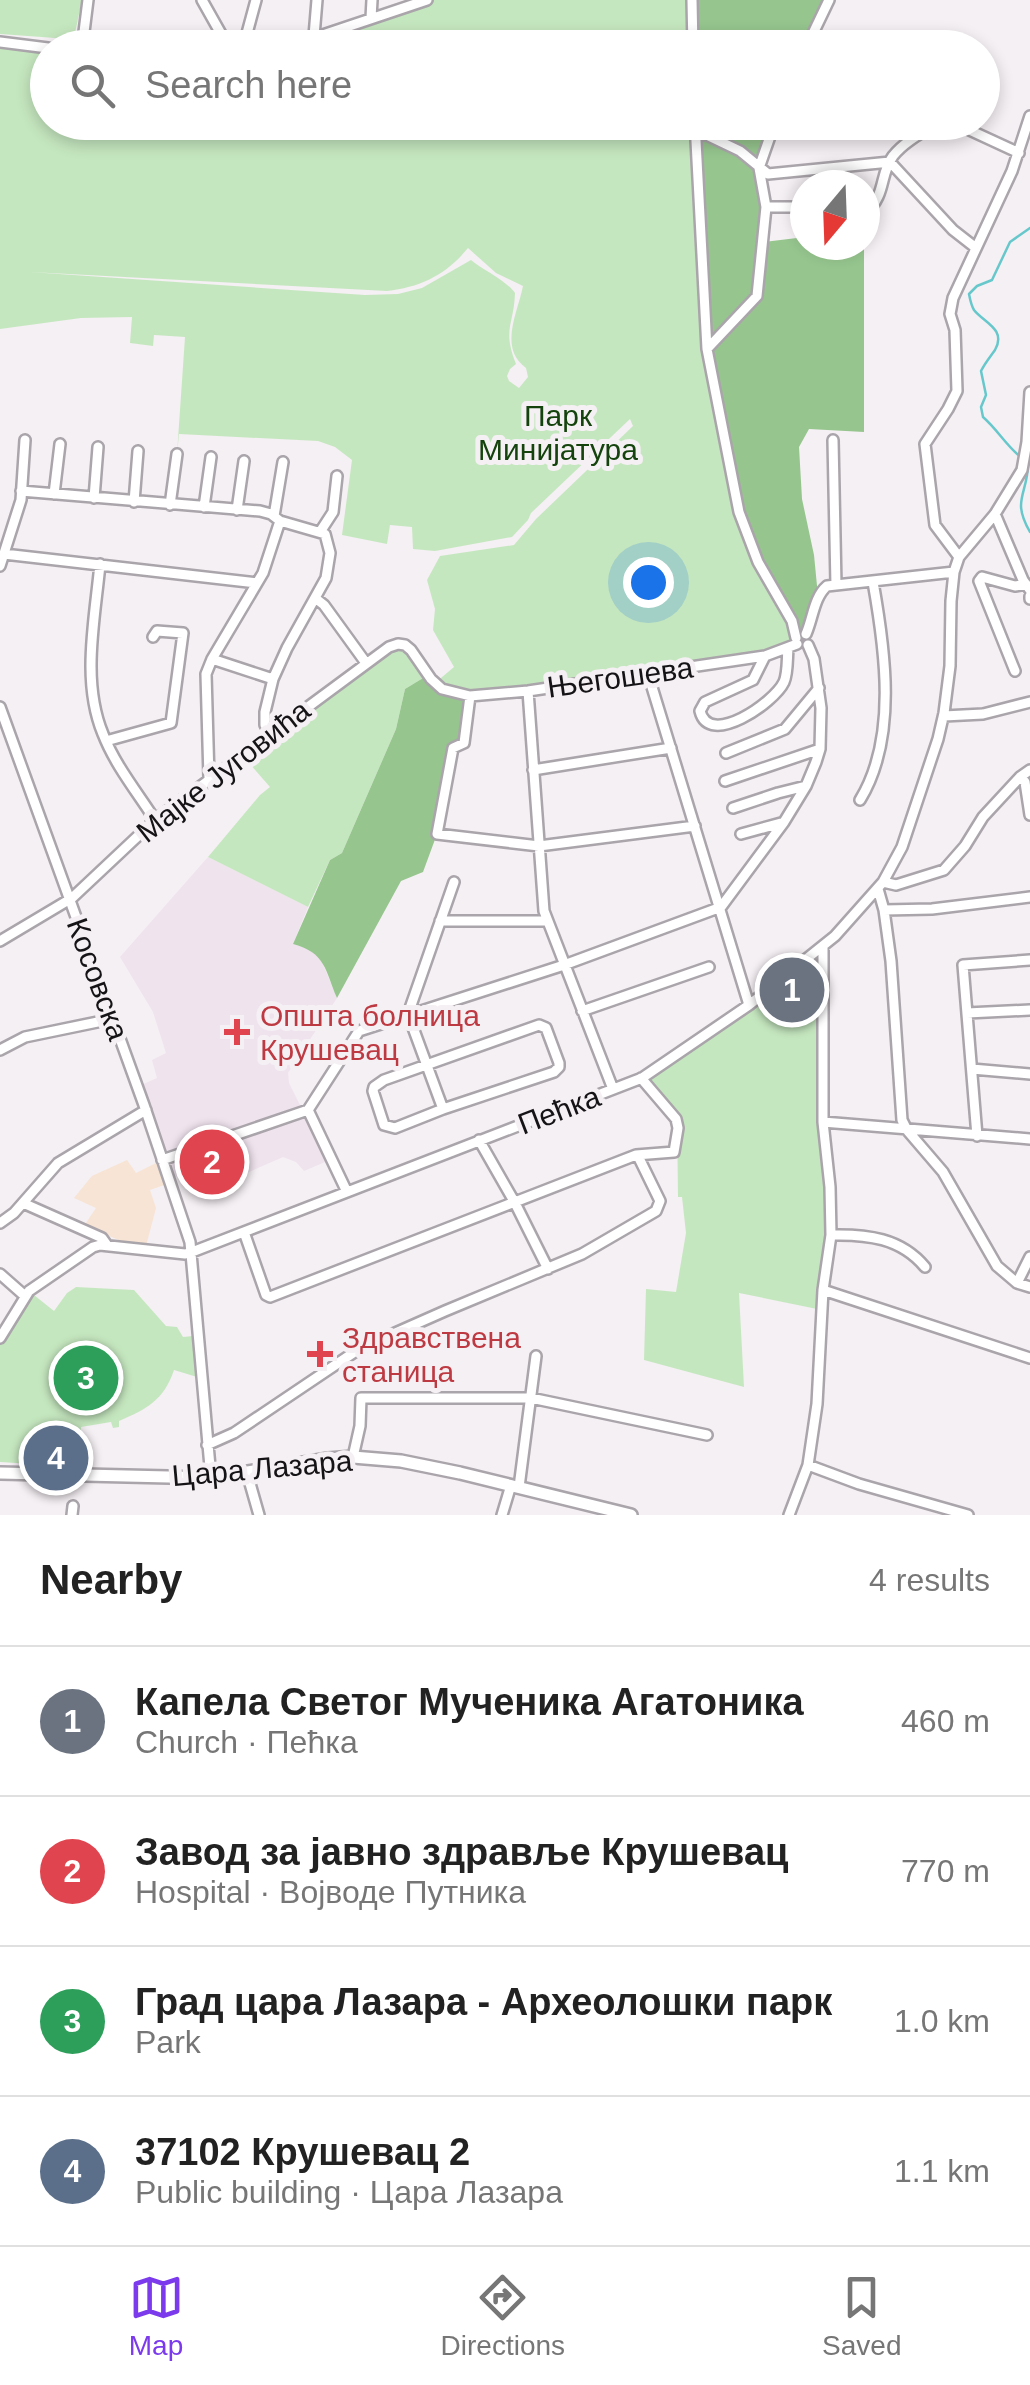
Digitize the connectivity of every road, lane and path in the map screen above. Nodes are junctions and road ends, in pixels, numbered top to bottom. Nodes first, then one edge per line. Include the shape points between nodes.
1 (88, 0) edge
2 (202, 0) edge
3 (256, 0) edge
4 (317, 0) edge
5 (372, 0) edge
6 (427, 0) edge
7 (692, 0) edge
8 (829, 0) edge
9 (372, 18) junction
10 (84, 30) edge
11 (219, 30) edge
12 (248, 30) edge
13 (314, 30) edge
14 (333, 30) edge
15 (693, 30) edge
16 (815, 30) edge
17 (0, 42) edge
18 (30, 46) edge
19 (1030, 116) edge
20 (697, 140) edge
21 (720, 140) edge
22 (769, 140) edge
23 (911, 140) edge
24 (992, 140) edge
25 (1019, 152) junction
26 (890, 162) junction
27 (759, 168) junction
28 (880, 196) edge
29 (766, 207) junction
30 (790, 207) edge
31 (976, 248) junction
32 (707, 350) junction
33 (1030, 392) edge
34 (24, 440) dead end
35 (833, 440) dead end
36 (60, 444) dead end
37 (98, 447) dead end
38 (138, 451) dead end
39 (176, 454) dead end
40 (1027, 454) edge
41 (212, 457) dead end
42 (244, 462) dead end
43 (283, 462) dead end
44 (337, 476) dead end
45 (21, 491) junction
46 (54, 494) junction
47 (94, 498) junction
48 (134, 502) junction
49 (170, 505) junction
50 (204, 507) junction
51 (237, 510) junction
52 (995, 514) junction
53 (277, 518) junction
54 (323, 533) junction
55 (4, 554) junction
56 (959, 556) junction
57 (100, 564) junction
58 (0, 566) edge
59 (954, 572) junction
60 (873, 582) junction
61 (257, 583) junction
62 (836, 585) junction
63 (1029, 592) edge
64 (315, 598) junction
65 (153, 636) dead end
66 (799, 642) junction
67 (765, 656) junction
68 (212, 659) junction
69 (366, 663) junction
70 (1016, 671) dead end
71 (648, 674) junction
72 (273, 679) junction
73 (819, 688) junction
74 (442, 689) joint
75 (528, 691) junction
76 (470, 696) junction
77 (1030, 702) edge
78 (1, 712) edge
79 (944, 716) junction
80 (271, 733) junction
81 (106, 740) junction
82 (671, 748) junction
83 (820, 748) junction
84 (726, 754) dead end
85 (533, 770) junction
86 (1030, 770) edge
87 (1020, 777) junction
88 (208, 778) junction
89 (726, 781) dead end
90 (806, 786) junction
91 (860, 800) dead end
92 (733, 808) dead end
93 (1030, 814) edge
94 (155, 820) junction
95 (784, 822) junction
96 (695, 826) junction
97 (740, 834) dead end
98 (539, 846) junction
99 (454, 882) dead end
100 (880, 886) junction
101 (1030, 897) edge
102 (69, 900) junction
103 (720, 906) junction
104 (884, 910) junction
105 (440, 921) junction
106 (547, 921) junction
107 (0, 941) edge
108 (823, 948) junction
109 (1030, 960) edge
110 (564, 965) junction
111 (708, 967) dead end
112 (749, 1006) junction
113 (1030, 1010) edge
114 (582, 1011) junction
115 (967, 1013) junction
116 (408, 1014) junction
117 (112, 1018) junction
118 (0, 1050) edge
119 (428, 1065) junction
120 (972, 1069) junction
121 (1030, 1074) edge
122 (641, 1078) junction
123 (613, 1089) junction
124 (443, 1109) junction
125 (146, 1110) junction
126 (308, 1110) junction
127 (823, 1122) junction
128 (907, 1130) junction
129 (977, 1136) junction
130 (1030, 1139) edge
131 (480, 1140) junction
132 (638, 1156) junction
133 (162, 1160) junction
134 (347, 1192) junction
135 (23, 1203) junction
136 (515, 1203) junction
137 (0, 1223) edge
138 (244, 1232) junction
139 (831, 1235) junction
140 (107, 1245) junction
141 (192, 1252) junction
142 (1030, 1256) edge
143 (926, 1267) dead end
144 (548, 1270) junction
145 (0, 1273) edge
146 (1017, 1283) junction
147 (1030, 1287) edge
148 (823, 1290) junction
149 (24, 1299) junction
150 (0, 1338) edge
151 (536, 1356) dead end
152 (1030, 1358) edge
153 (531, 1398) junction
154 (706, 1436) dead end
155 (207, 1445) junction
156 (353, 1457) junction
157 (808, 1465) junction
158 (2, 1472) edge
159 (247, 1473) junction
160 (211, 1478) junction
161 (515, 1486) junction
162 (259, 1515) edge
163 (502, 1515) edge
164 (631, 1515) edge
165 (789, 1515) edge
166 (968, 1515) edge

1 - 10 street
2 - 11 street
3 - 12 street
4 - 13 street
5 - 9 street
6 - 9 street
7 - 15 street
8 - 16 street
9 - 14 street
17 - 18 street
19 - 25 street
20 - 32 street
21 - 27 street
22 - 27 street
23 - 26 street
24 - 25 street
25 - 31 street
26 - 27 street via 768,174
26 - 28 street
26 - 31 street
27 - 29 street
29 - 30 street
29 - 32 street via 758,296
31 - 56 street via 950,314 957,391 924,448 935,526
32 - 66 street via 739,512
33 - 40 street
34 - 45 street
35 - 62 street
36 - 46 street
37 - 47 street
38 - 48 street
39 - 49 street
40 - 52 street
41 - 50 street
42 - 51 street
43 - 53 street
44 - 54 street via 334,512
45 - 46 street
45 - 55 street
46 - 47 street
47 - 48 street
48 - 49 street
49 - 50 street
50 - 51 street
51 - 53 street
52 - 56 street
52 - 63 street
53 - 54 street
53 - 61 street
54 - 64 street via 329,564
55 - 57 street
55 - 58 street
56 - 59 street, Пећка
57 - 61 street
57 - 81 street via 91,681
59 - 60 street
59 - 79 street, Пећка
60 - 62 street
60 - 91 street via 886,680 878,756
61 - 68 street
62 - 66 street via 822,590
63 - 70 street via 982,576 979,581
64 - 69 street
64 - 72 street
65 - 81 street via 184,633 171,724
66 - 67 street, Његошева
66 - 67 street via 772,699 744,718 709,724 700,715 705,702 753,680
66 - 73 street via 814,659
67 - 71 street, Његошева
68 - 72 street
68 - 88 street via 206,678
69 - 74 street, Мајке Југовића via 389,647 405,646
69 - 80 street, Мајке Југовића
71 - 75 street, Његошева
71 - 82 street
72 - 80 street via 265,725
73 - 83 street
73 - 84 street via 784,729
74 - 76 street, Његошева
75 - 76 street, Његошева
75 - 85 street
76 - 98 street via 464,743 453,748 437,834
77 - 79 street
78 - 102 street, Косовска
79 - 100 street, Пећка via 902,847
80 - 88 street, Мајке Југовића
81 - 94 street
82 - 85 street
82 - 96 street
83 - 89 street
83 - 90 street
85 - 98 street
86 - 87 street
87 - 93 street
87 - 100 street via 944,870
88 - 94 street, Мајке Југовића
90 - 92 street
90 - 95 street
94 - 102 street, Мајке Југовића
95 - 97 street
95 - 103 street
96 - 98 street
96 - 103 street
98 - 106 street
99 - 105 street
100 - 104 street
100 - 108 street, Пећка
101 - 104 street
102 - 107 street, Мајке Југовића
102 - 117 street, Косовска
103 - 110 street
103 - 112 street
104 - 128 street
105 - 106 street
105 - 116 street
106 - 110 street
108 - 112 street, Пећка
108 - 127 street
109 - 115 street via 963,965
110 - 114 street
110 - 116 street
111 - 114 street
112 - 122 street, Пећка
113 - 115 street
114 - 123 street
115 - 120 street
116 - 119 street
116 - 126 street via 359,1031
117 - 118 street via 26,1037
117 - 125 street, Косовска
119 - 124 street
119 - 124 street via 374,1087 378,1110 384,1125 395,1128
119 - 124 street via 539,1025 559,1063 554,1072
120 - 121 street
120 - 129 street
122 - 123 street, Пећка
122 - 132 street via 678,1128 674,1152
123 - 131 street, Пећка
125 - 133 street, Косовска
125 - 135 street via 58,1162
126 - 133 street
126 - 134 street
127 - 128 street
127 - 139 street
128 - 129 street
128 - 146 street via 943,1172 997,1266
129 - 130 street
131 - 134 street, Пећка
131 - 136 street
132 - 136 street
132 - 144 street via 659,1208
133 - 141 street, Косовска
134 - 138 street, Пећка
135 - 137 street
135 - 140 street
136 - 138 street via 270,1297
136 - 144 street
138 - 141 street, Пећка
139 - 143 street via 894,1243
139 - 148 street
140 - 141 street
140 - 149 street via 89,1249
141 - 155 street, Косовска
142 - 146 street
144 - 155 street via 359,1349
145 - 149 street
146 - 147 street
148 - 152 street
148 - 157 street
149 - 150 street
151 - 153 street
153 - 154 street
153 - 156 street via 361,1398
153 - 161 street
155 - 160 street, Косовска
156 - 159 main road, Цара Лазара
156 - 161 main road, Цара Лазара
157 - 165 street
157 - 166 street
158 - 160 main road, Цара Лазара
159 - 160 main road, Цара Лазара
159 - 162 street
161 - 163 street
161 - 164 main road, Цара Лазара

